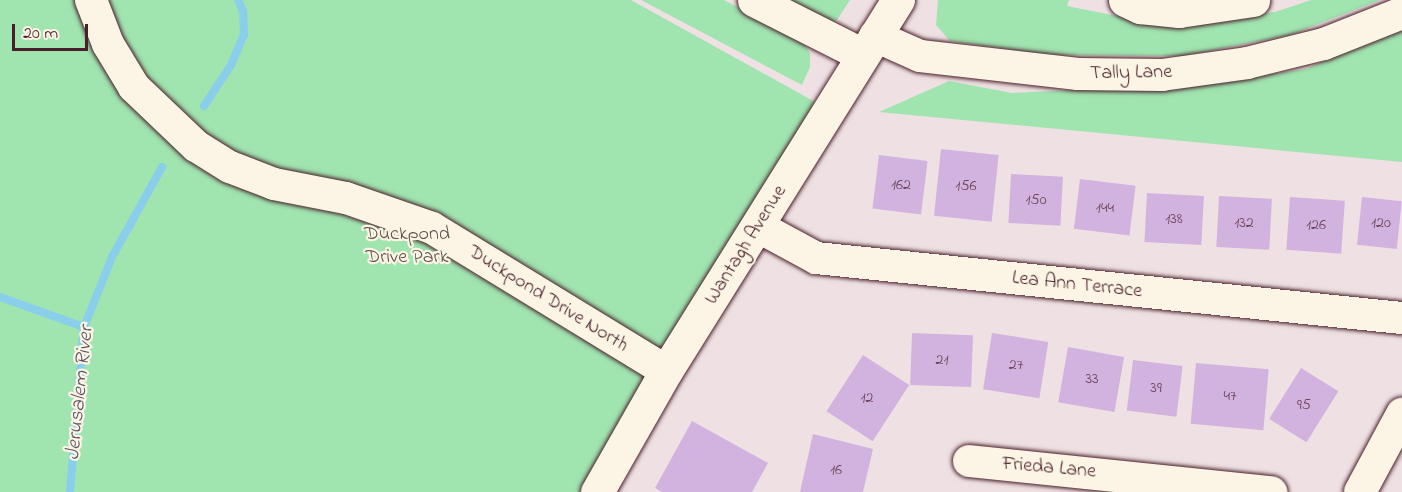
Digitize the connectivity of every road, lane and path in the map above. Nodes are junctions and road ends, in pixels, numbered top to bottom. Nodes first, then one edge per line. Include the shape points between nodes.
1 (91, 0) edge
2 (754, 0) edge
3 (898, 0) edge
4 (1125, 0) edge
5 (1254, 0) edge
6 (1396, 12) edge
7 (869, 46) junction
8 (759, 227) junction
9 (1402, 318) edge
10 (666, 371) junction
11 (1402, 414) edge
12 (969, 461) dead end
13 (597, 492) edge
14 (1271, 492) edge
15 (1360, 492) edge

1 - 10 street, Duckpond Drive North via 108,44 134,87 196,146 230,167 274,184 346,198 432,228
2 - 7 main road
3 - 7 main road, Wantagh Avenue
4 - 5 main road via 1140,7 1179,11
6 - 7 street, Tally Lane via 1324,44 1258,60 1162,75 1078,74 920,56
7 - 8 main road, Wantagh Avenue
8 - 9 street, Lea Ann Terrace via 816,258
8 - 10 main road, Wantagh Avenue
10 - 13 main road, Wantagh Avenue
11 - 15 street
12 - 14 street, Frieda Lane

